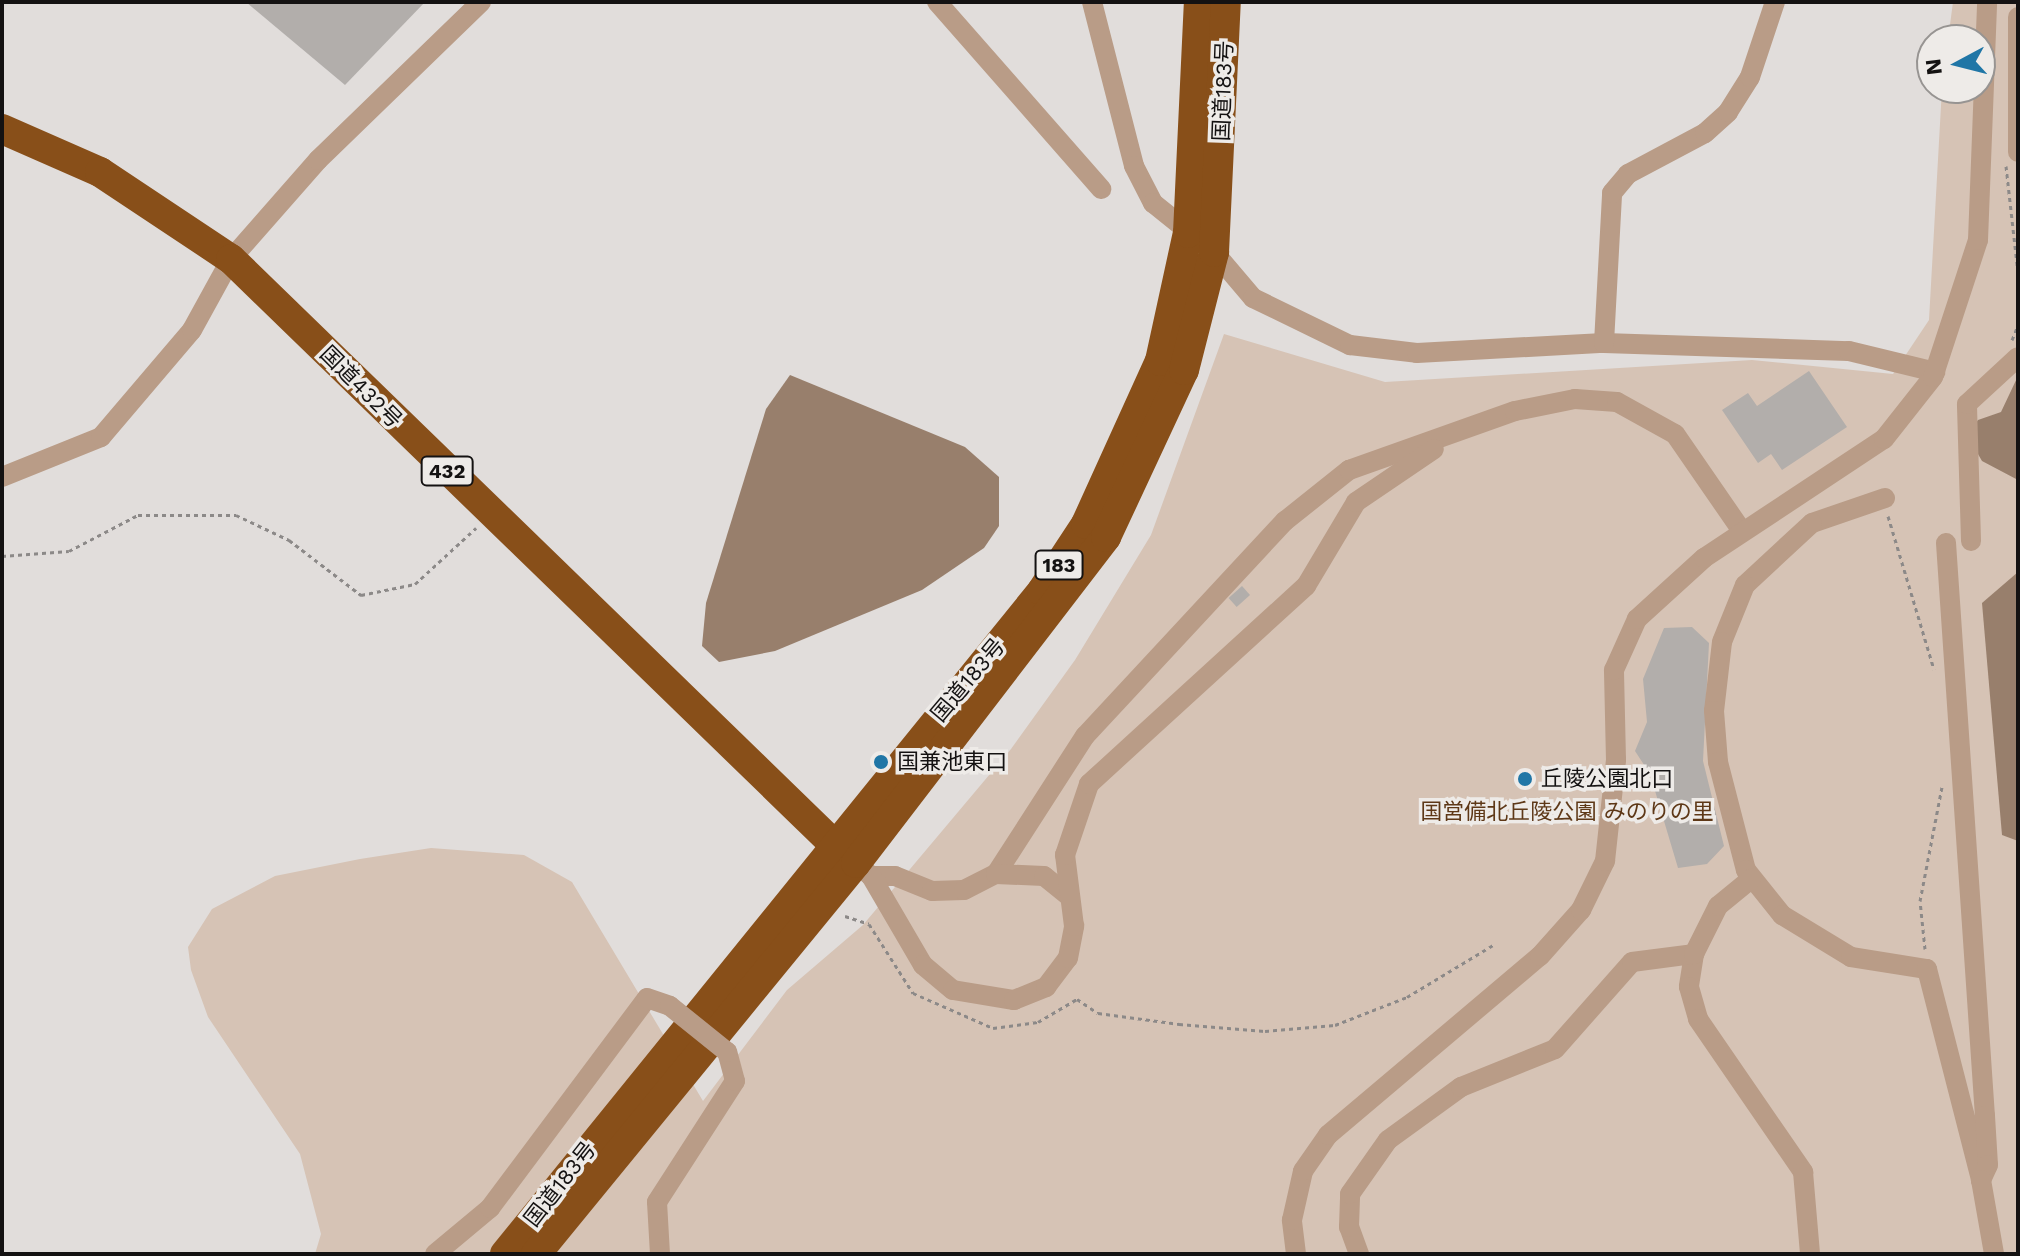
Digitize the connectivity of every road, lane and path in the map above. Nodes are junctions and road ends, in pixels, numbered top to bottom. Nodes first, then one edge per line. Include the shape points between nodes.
1 (481, 2) edge
2 (937, 2) edge
3 (1092, 2) edge
4 (1199, 2) edge
5 (1226, 2) edge
6 (1775, 2) edge
7 (1987, 2) edge
8 (2018, 17) edge
9 (2, 129) edge
10 (2018, 152) edge
11 (1101, 189) dead end
12 (1188, 233) junction
13 (1214, 252) junction
14 (231, 259) junction
15 (1604, 343) junction
16 (2018, 357) edge
17 (1936, 372) junction
18 (1458, 433) junction
19 (2, 477) edge
20 (1885, 498) joint
21 (491, 514) junction
22 (1742, 531) junction
23 (1971, 541) dead end
24 (1946, 543) dead end
25 (2, 556) edge
26 (1938, 682) dead end
27 (1943, 782) dead end
28 (831, 843) junction
29 (864, 870) junction
30 (996, 874) junction
31 (1751, 879) junction
32 (1070, 897) junction
33 (834, 919) dead end
34 (1495, 944) dead end
35 (1694, 954) junction
36 (1927, 969) junction
37 (1981, 1180) junction
38 (435, 1254) edge
39 (505, 1254) edge
40 (536, 1254) edge
41 (660, 1254) edge
42 (1296, 1254) edge
43 (1359, 1254) edge
44 (1810, 1254) edge
45 (1994, 1254) edge

1 - 14 street via 318,160
2 - 11 street
3 - 12 street via 1134,166 1153,203
4 - 12 highway, 国道183号 / 183
5 - 13 highway, 国道183号 / 183
6 - 15 street via 1750,77 1728,112 1705,133 1628,174 1612,193
7 - 17 street via 1978,240
8 - 10 street
9 - 14 highway, 国道432号 / 432 via 100,172
12 - 13 street
12 - 28 highway, 国道183号 / 183 via 1160,361 1086,524 1042,591
13 - 15 street via 1253,298 1350,345 1417,353
13 - 29 highway, 国道183号 / 183 via 1184,370 1106,537
14 - 19 street via 192,330 101,437
14 - 21 highway, 国道432号 / 432
15 - 17 street via 1849,351
16 - 23 street via 1967,404
17 - 22 street via 1884,439
18 - 22 street via 1545,405 1617,402 1675,434
18 - 30 street via 1349,470 1285,521 1085,736
18 - 32 street via 1356,502 1306,586 1089,784 1068,828
20 - 26 path via 1892,547
20 - 31 street via 1793,535 1745,585 1728,620 1714,711 1718,762 1735,842
21 - 25 path via 415,584 361,595 289,540 236,515 138,515 69,551
21 - 28 highway, 国道432号 / 432
22 - 42 street via 1658,594 1621,648 1612,694 1613,812 1605,861 1581,910 1540,956 1328,1135 1303,1171 1292,1220
24 - 37 street via 1986,1141
27 - 36 path via 1920,901
28 - 29 highway, 国道432号 / 432
28 - 39 highway, 国道183号 / 183
29 - 30 street via 964,890
29 - 32 street via 923,965 979,999 1014,1000 1046,987 1068,958
29 - 40 highway, 国道183号 / 183
30 - 32 street via 1044,876
31 - 35 street via 1718,906
31 - 36 street via 1782,915 1822,944 1872,963
33 - 34 path via 869,924 913,993 993,1028 1038,1022 1077,999 1098,1013 1179,1024 1265,1031 1335,1025 1396,1002
35 - 43 street via 1632,962 1555,1049 1461,1087 1388,1140 1350,1194 1349,1227
35 - 44 street via 1689,987 1698,1019 1803,1172
36 - 37 street
37 - 45 street
38 - 41 street, bridge via 490,1208 647,998 670,1006 727,1052 735,1081 657,1202

